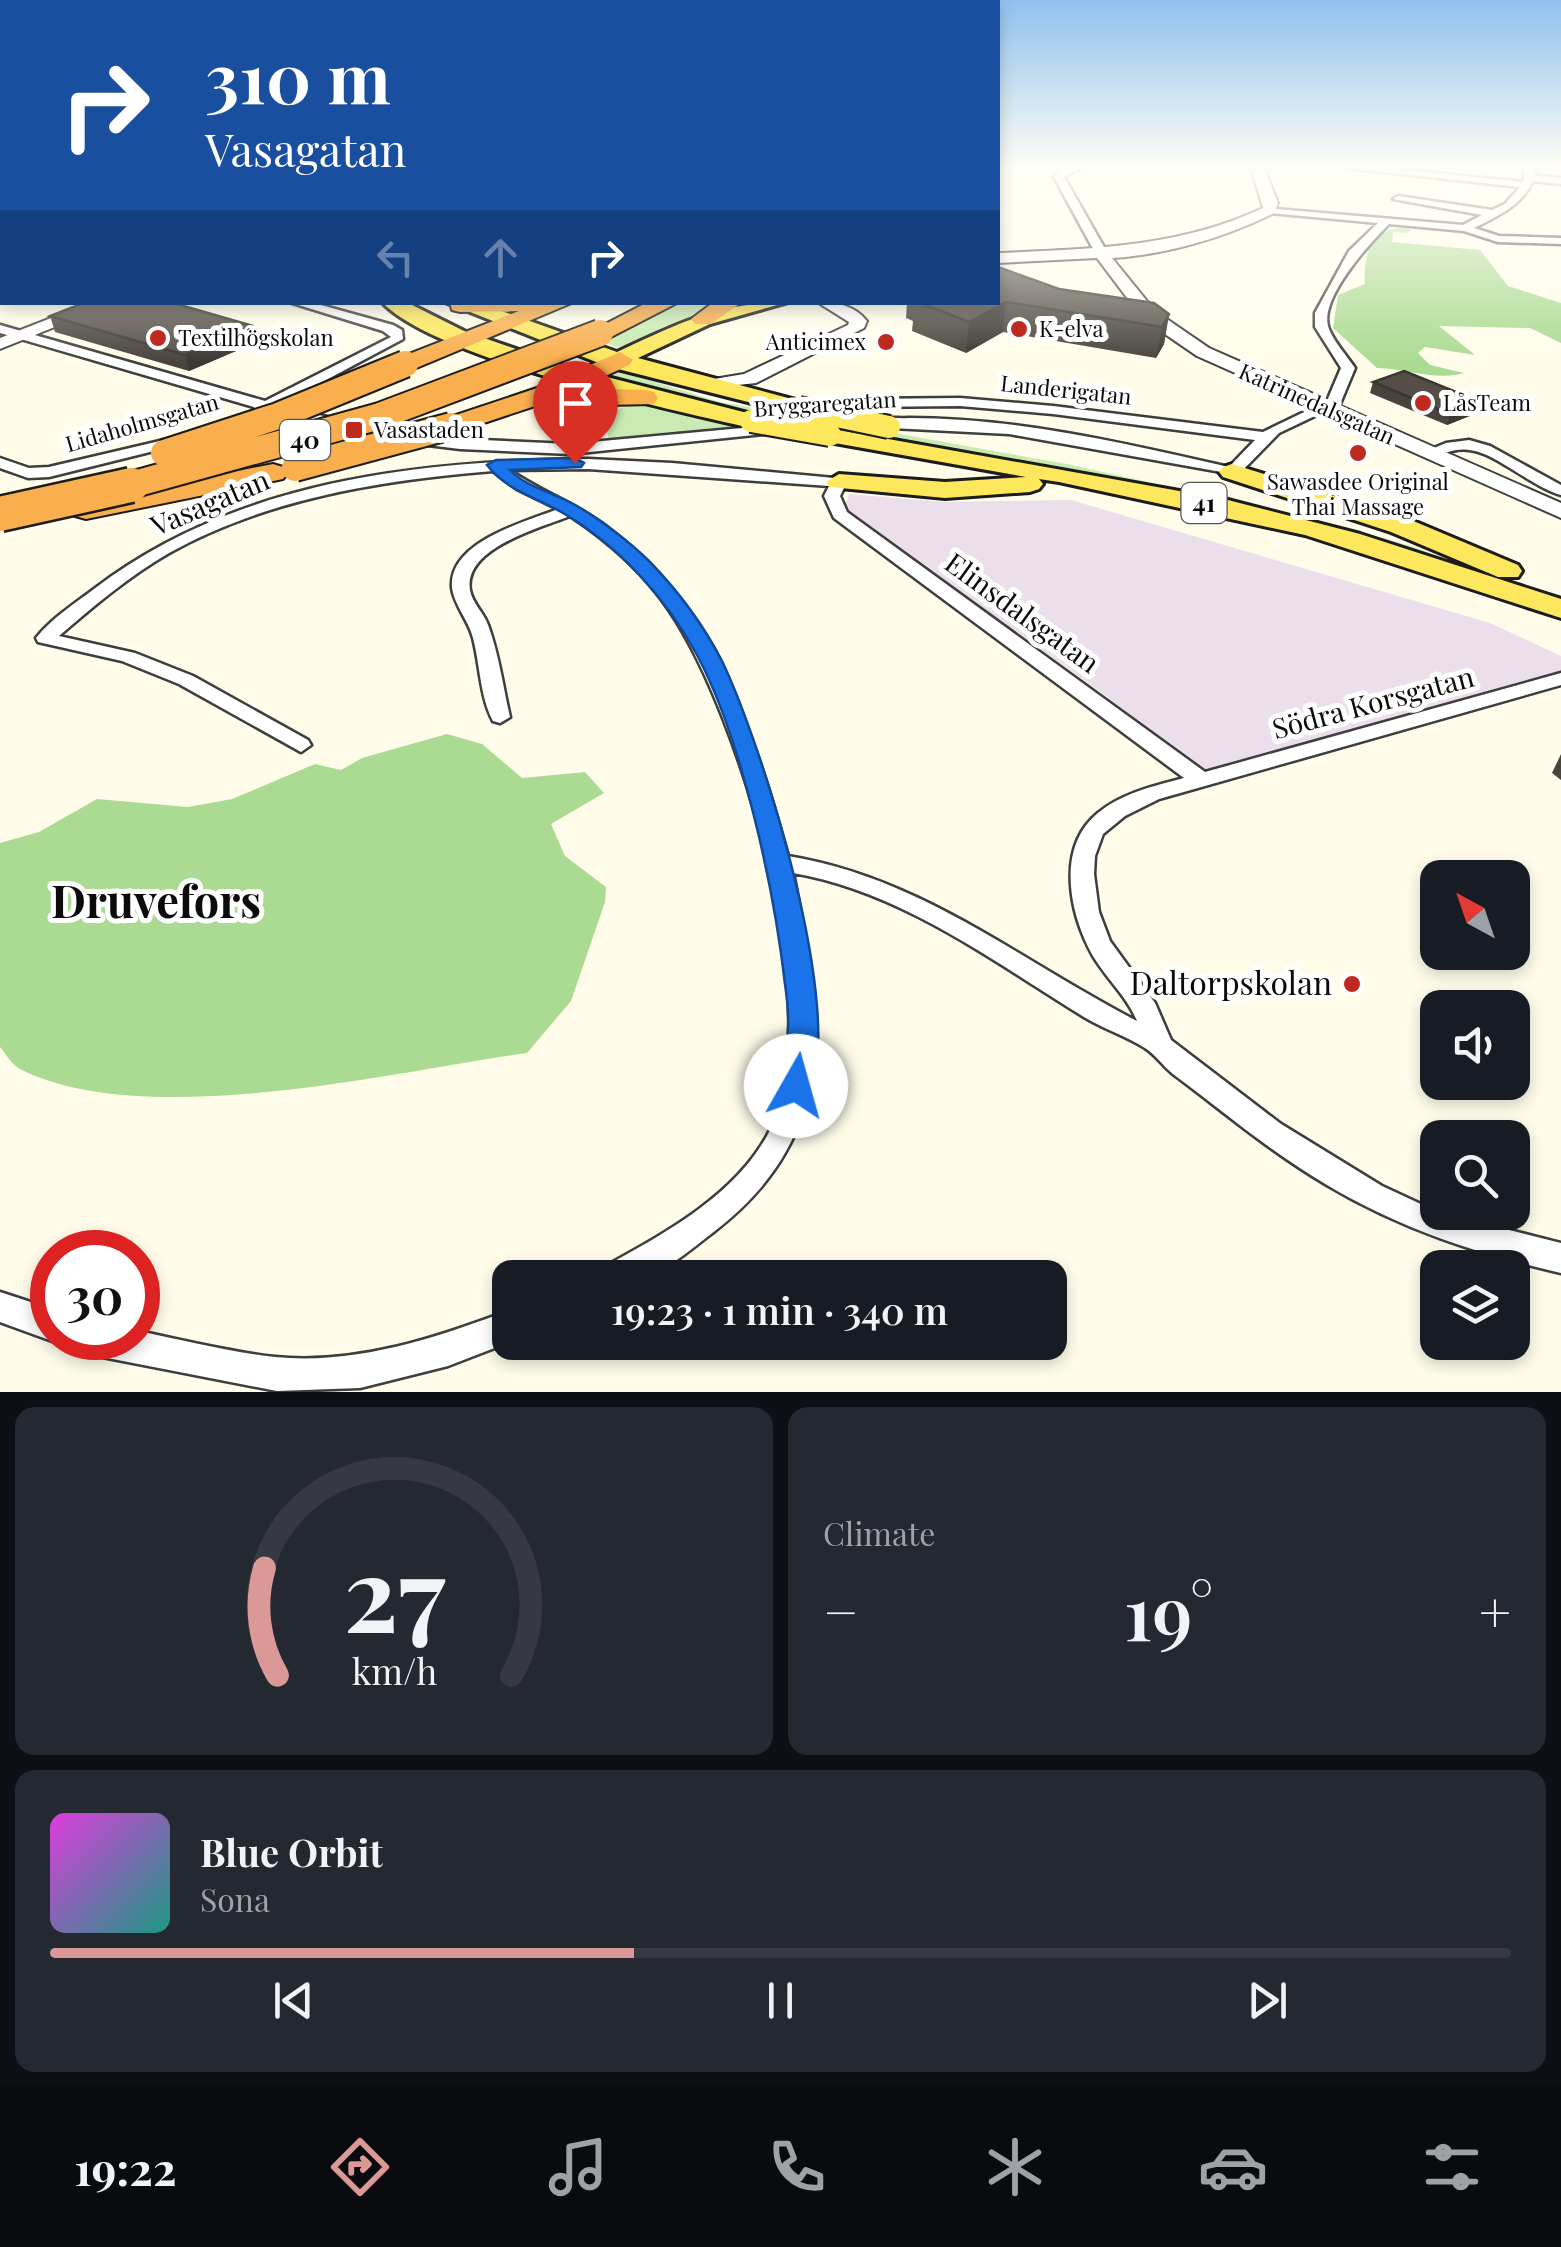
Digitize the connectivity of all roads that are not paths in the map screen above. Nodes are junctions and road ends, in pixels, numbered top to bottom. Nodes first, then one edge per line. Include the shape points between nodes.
1 (1091, 233) edge
2 (1211, 233) edge
3 (1373, 233) edge
4 (1479, 233) edge
5 (1561, 242) edge
6 (1104, 256) junction
7 (1000, 258) edge
8 (101, 305) edge
9 (305, 305) edge
10 (397, 305) edge
11 (460, 305) edge
12 (556, 305) edge
13 (636, 305) edge
14 (660, 305) edge
15 (726, 305) edge
16 (765, 305) edge
17 (831, 305) edge
18 (702, 319) junction
19 (420, 320) junction
20 (508, 323) junction
21 (0, 329) edge
22 (584, 334) junction
23 (22, 336) junction
24 (467, 340) junction
25 (662, 341) junction
26 (0, 344) edge
27 (519, 359) junction
28 (620, 360) junction
29 (406, 364) junction
30 (681, 378) junction
31 (579, 380) junction
32 (709, 385) junction
33 (645, 398) junction
34 (861, 403) dead end
35 (266, 406) junction
36 (1323, 408) junction
37 (501, 410) junction
38 (305, 418) junction
39 (221, 426) junction
40 (715, 435) junction
41 (1266, 436) junction
42 (868, 442) junction
43 (1430, 453) junction
44 (0, 463) edge
45 (496, 465) junction
46 (739, 472) junction
47 (1232, 472) junction
48 (1085, 480) junction
49 (838, 482) junction
50 (874, 484) junction
51 (1561, 490) edge
52 (0, 498) edge
53 (572, 510) junction
54 (1561, 511) edge
55 (0, 514) edge
56 (0, 524) edge
57 (1548, 589) edge
58 (1561, 610) edge
59 (1561, 679) edge
60 (500, 716) dead end
61 (302, 745) dead end
62 (1200, 779) junction
63 (777, 862) junction
64 (1158, 1042) junction
65 (1561, 1258) edge
66 (647, 1260) edge
67 (0, 1308) edge
68 (30, 1318) edge
69 (492, 1333) edge
70 (160, 1352) edge

1 - 6 street
2 - 6 street
3 - 36 street via 1354,253 1321,313 1321,327 1348,368 1333,404
4 - 5 street
6 - 7 street
6 - 36 street, Katrinedalsgatan via 1139,305 1173,334
8 - 23 street
9 - 35 street, Lidaholmsgatan via 388,328 397,339
10 - 19 main road
11 - 20 main road
12 - 20 highway
13 - 22 highway, 40
14 - 22 highway, 40
15 - 18 highway
16 - 18 main road
17 - 32 street via 855,318 856,328 766,372
18 - 25 main road
19 - 24 main road
19 - 29 highway via 422,344
20 - 22 main road, 41
20 - 24 highway
21 - 23 street, Bryggaregatan
22 - 24 highway
22 - 28 main road, 41
22 - 52 highway, 40 via 360,412 212,454
22 - 55 highway, 40, bridge via 448,394 303,441
23 - 26 street
23 - 35 street, Bryggaregatan
24 - 27 main road, 41
24 - 29 highway
25 - 28 main road
25 - 30 main road via 665,363
27 - 28 main road
27 - 31 main road, 41
28 - 30 main road, 41
28 - 31 highway
29 - 52 highway, bridge via 195,444
30 - 32 main road, 41
31 - 33 main road, 41
31 - 37 highway
32 - 57 main road, 41, bridge via 1281,508 1432,548
33 - 37 highway via 576,396
33 - 42 main road, 41, bridge
34 - 41 street, Landerigatan via 960,402
35 - 38 street, Bryggaregatan
35 - 39 street, Lidaholmsgatan
36 - 41 street
36 - 43 street, Katrinedalsgatan
37 - 56 highway, bridge via 273,473
38 - 39 street, Bryggaregatan
38 - 40 street, Bryggaregatan via 387,436 502,447 602,448
39 - 44 street, Lidaholmsgatan via 49,472
40 - 46 street
40 - 47 street, Bryggaregatan via 819,424 982,424
41 - 47 street
42 - 48 main road, 41
42 - 50 main road via 914,463 906,477
43 - 51 street via 1449,444 1480,446 1528,478
43 - 54 street, Katrinedalsgatan
45 - 46 street, Vasagatan
45 - 53 street via 510,480
45 - 61 street, Vasagatan via 379,476 236,518 135,567 45,638 128,657 186,680
46 - 49 street, Vasagatan
47 - 57 main road via 1401,526
48 - 50 main road via 945,490
48 - 58 main road, 41 via 1344,538
49 - 50 main road
49 - 62 street, Elinsdalsgatan via 832,496 840,514
53 - 60 street via 500,538 474,554 460,574
53 - 63 street via 642,565 708,656 739,725
59 - 62 street, Södra Korsgatan
62 - 64 street, Södra Korsgatan via 1118,807 1093,827 1082,856 1088,923 1106,960 1148,1012
63 - 64 street via 814,866 977,938 1118,1027
63 - 66 street via 804,1029 783,1134 749,1184
64 - 65 street via 1228,1100 1369,1192 1479,1239
67 - 68 street
69 - 70 street via 360,1371 277,1374

